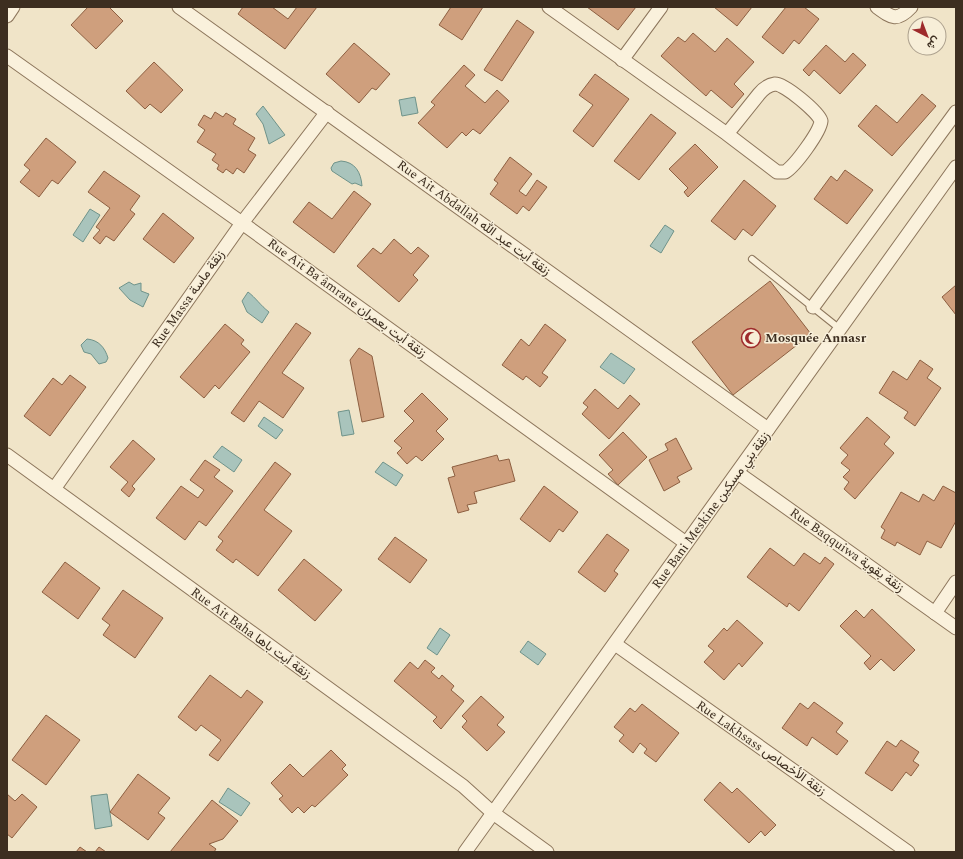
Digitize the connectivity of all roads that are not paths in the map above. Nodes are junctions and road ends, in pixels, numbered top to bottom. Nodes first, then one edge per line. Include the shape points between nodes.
1 (13, 7) edge
2 (179, 7) edge
3 (549, 7) edge
4 (661, 7) edge
5 (877, 7) edge
6 (911, 7) edge
7 (7, 16) edge
8 (7, 56) edge
9 (622, 60) junction
10 (327, 112) junction
11 (956, 112) edge
12 (727, 134) junction
13 (956, 167) edge
14 (242, 223) junction
15 (752, 259) dead end
16 (813, 307) junction
17 (840, 329) junction
18 (768, 429) junction
19 (7, 455) edge
20 (738, 473) junction
21 (54, 489) junction
22 (686, 543) junction
23 (956, 582) edge
24 (935, 613) junction
25 (956, 628) edge
26 (615, 644) junction
27 (493, 813) junction
28 (466, 852) edge
29 (548, 852) edge
30 (908, 852) edge

1 - 7 street
2 - 10 street, Rue Ait Abdallah زنقة أيت عبد الله
3 - 9 street
4 - 9 street
5 - 6 street via 893,17 899,17
8 - 14 street, Rue Ait Ba´âmrane زنقة أيت بعمران
9 - 12 street
10 - 14 street, Rue Massa زنقة ماسة
10 - 18 street, Rue Ait Abdallah زنقة أيت عبد الله
11 - 16 street
12 - 12 street via 781,173 789,170 819,130 822,121 784,87 774,84 764,88
13 - 17 street, Rue Bani Meskine زنقة بني مسكين
14 - 21 street, Rue Massa زنقة ماسة
14 - 22 street, Rue Ait Ba´âmrane زنقة أيت بعمران
15 - 16 lane
16 - 17 lane
17 - 18 street, Rue Bani Meskine زنقة بني مسكين
18 - 20 street, Rue Bani Meskine زنقة بني مسكين
19 - 21 street, Rue Ait Baha زنقة أيت باها
20 - 22 street, Rue Bani Meskine زنقة بني مسكين
20 - 24 street, Rue Baqquiwa زنقة بقوية
21 - 27 street, Rue Ait Baha زنقة أيت باها via 463,786
22 - 26 street, Rue Bani Meskine زنقة بني مسكين
23 - 24 street
24 - 25 street, Rue Baqquiwa زنقة بقوية
26 - 27 street, Rue Bani Meskine زنقة بني مسكين
26 - 30 street, Rue Lakhsass زنقة الأخصاص
27 - 28 street, Rue Bani Meskine زنقة بني مسكين
27 - 29 street, Rue Ait Baha زنقة أيت باها

